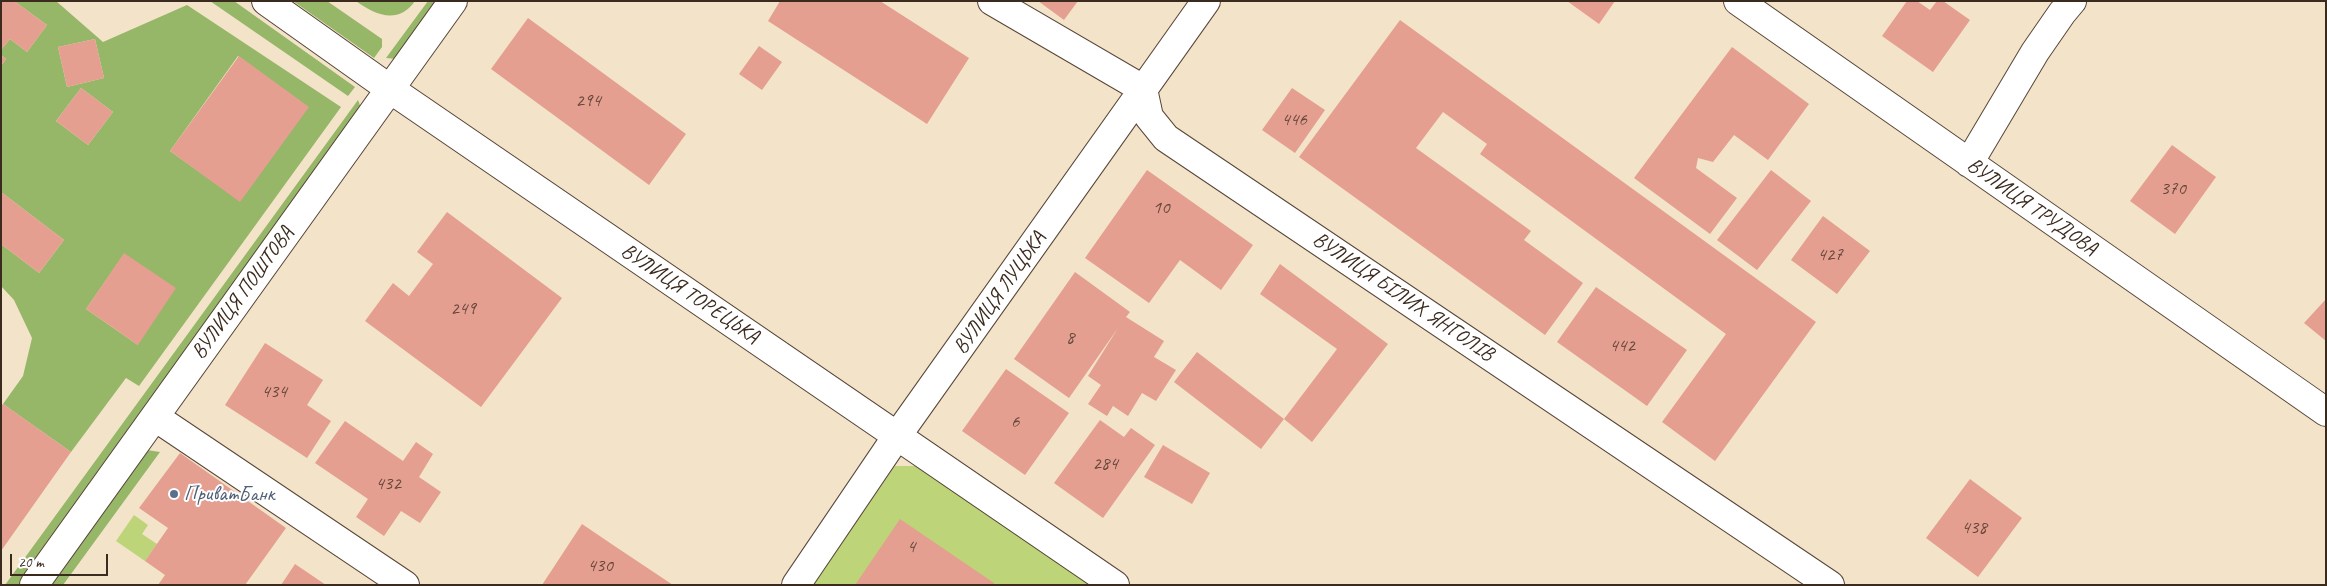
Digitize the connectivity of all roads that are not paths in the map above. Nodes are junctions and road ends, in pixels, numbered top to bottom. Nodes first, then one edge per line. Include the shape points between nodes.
1 (266, 1) edge
2 (453, 1) edge
3 (992, 1) edge
4 (1206, 1) edge
5 (1738, 1) edge
6 (2072, 1) edge
7 (390, 89) junction
8 (1143, 89) junction
9 (1969, 163) junction
10 (2326, 412) edge
11 (155, 417) junction
12 (898, 436) junction
13 (34, 585) edge
14 (405, 585) edge
15 (796, 585) edge
16 (1115, 585) edge
17 (1830, 585) edge

1 - 7 street, ВУЛИЦЯ ТОРЕЦЬКА
2 - 7 street, ВУЛИЦЯ ПОШТОВА
3 - 8 street
4 - 8 street, ВУЛИЦЯ ЛУЦЬКА
5 - 9 street, ВУЛИЦЯ ТРУДОВА
6 - 9 street via 2035,52
7 - 11 street, ВУЛИЦЯ ПОШТОВА
7 - 12 street, ВУЛИЦЯ ТОРЕЦЬКА
8 - 12 street, ВУЛИЦЯ ЛУЦЬКА
8 - 17 street, ВУЛИЦЯ БІЛИХ ЯНГОЛІВ via 1149,116 1166,138
9 - 10 street, ВУЛИЦЯ ТРУДОВА
11 - 13 street, ВУЛИЦЯ ПОШТОВА
11 - 14 street
12 - 15 street, ВУЛИЦЯ ЛУЦЬКА
12 - 16 street, ВУЛИЦЯ ТОРЕЦЬКА

